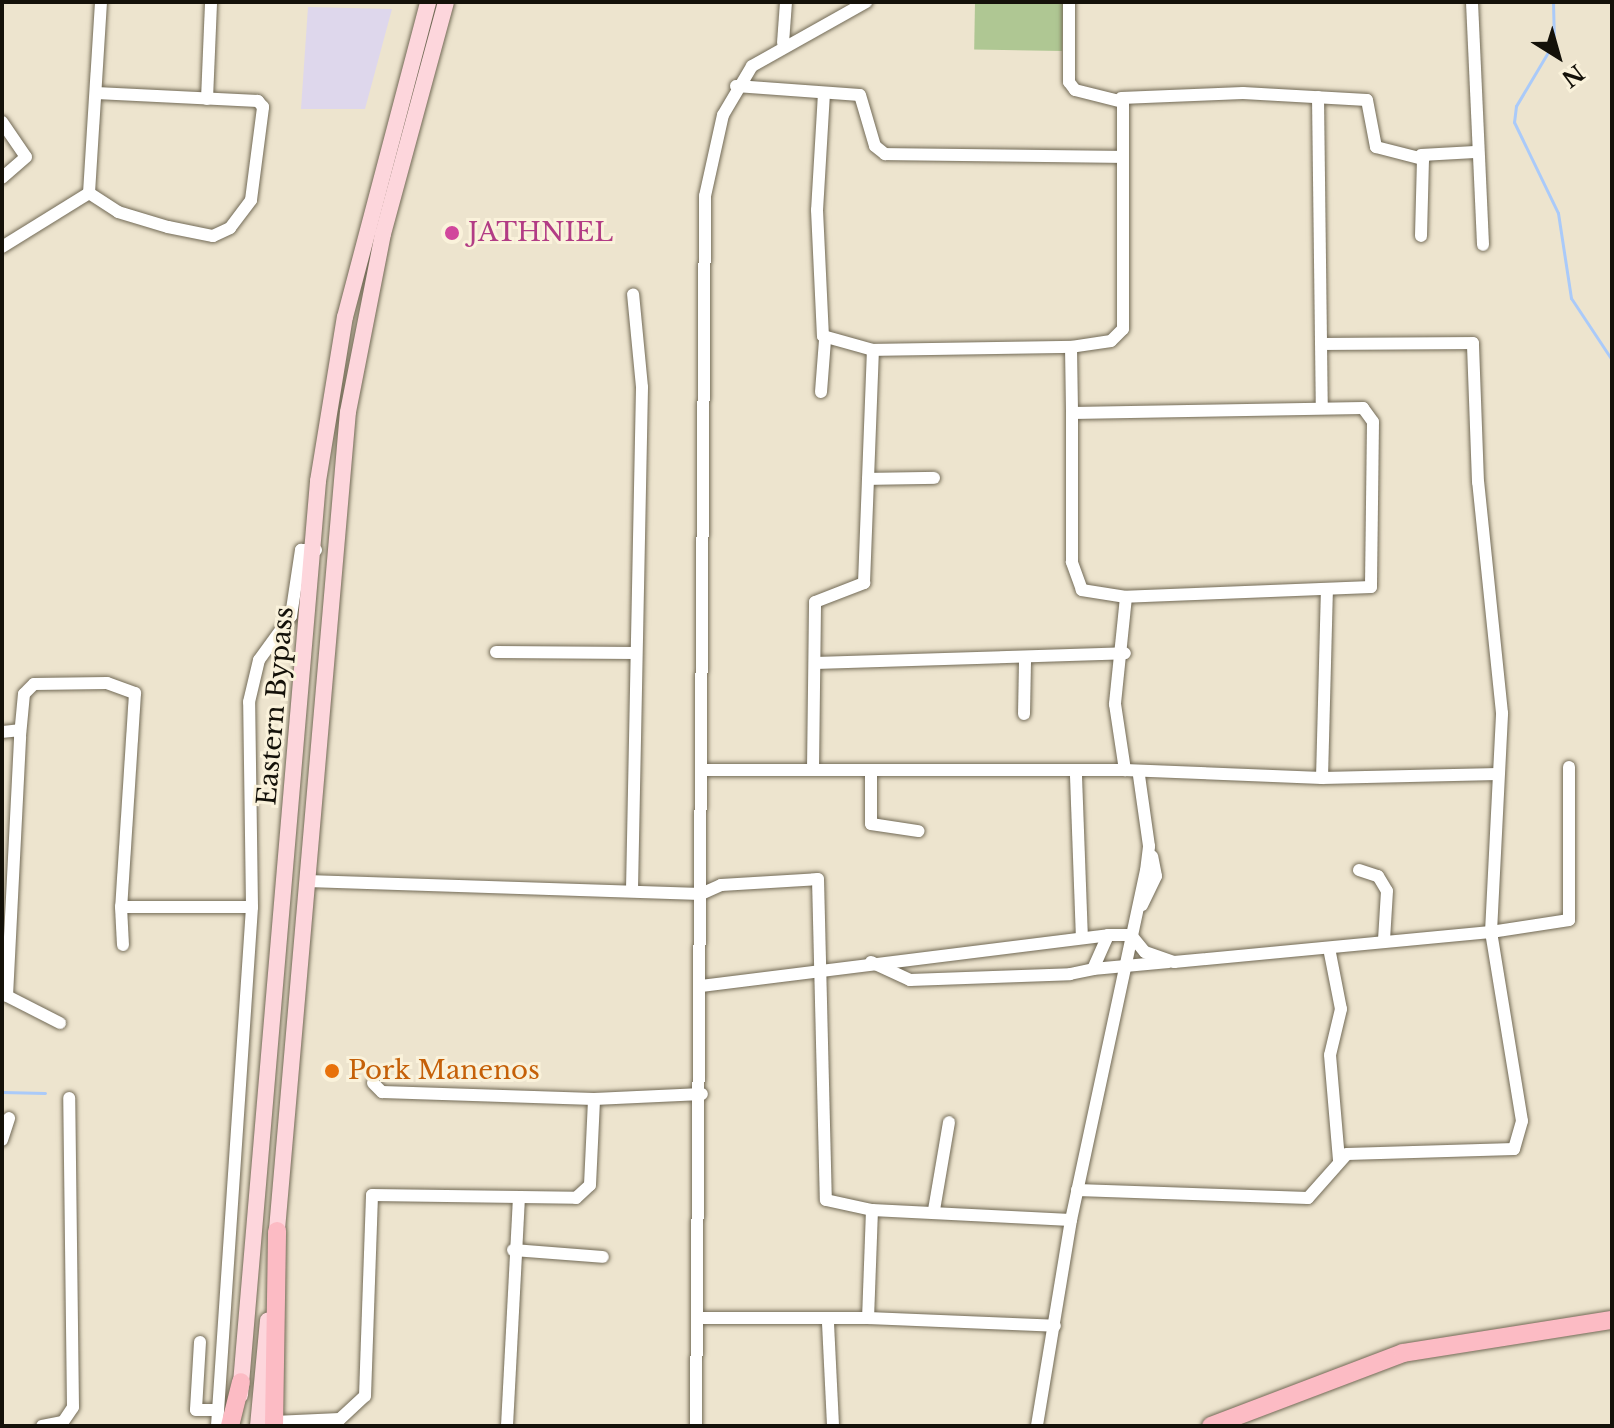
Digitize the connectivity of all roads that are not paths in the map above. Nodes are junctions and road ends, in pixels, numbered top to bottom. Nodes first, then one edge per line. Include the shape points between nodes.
1 (101, 2) edge
2 (211, 2) edge
3 (428, 2) edge
4 (446, 2) edge
5 (786, 2) edge
6 (866, 2) edge
7 (1069, 2) edge
8 (1472, 2) edge
9 (783, 43) junction
10 (736, 86) junction
11 (96, 93) junction
12 (824, 93) junction
13 (1318, 97) junction
14 (1121, 98) junction
15 (207, 99) junction
16 (2, 122) edge
17 (1475, 152) junction
18 (1421, 155) junction
19 (1122, 157) junction
20 (2, 178) edge
21 (89, 193) junction
22 (1421, 236) dead end
23 (1483, 245) dead end
24 (2, 247) edge
25 (633, 294) dead end
26 (825, 340) junction
27 (1324, 344) junction
28 (1071, 347) junction
29 (873, 350) junction
30 (821, 392) dead end
31 (1322, 406) junction
32 (1072, 413) junction
33 (934, 478) dead end
34 (868, 479) junction
35 (316, 550) junction
36 (1327, 593) junction
37 (1126, 597) junction
38 (496, 652) dead end
39 (636, 653) junction
40 (1125, 653) junction
41 (1025, 662) junction
42 (815, 663) junction
43 (1024, 714) dead end
44 (20, 730) junction
45 (2, 732) edge
46 (1569, 767) dead end
47 (701, 770) junction
48 (813, 770) junction
49 (871, 770) junction
50 (1125, 770) junction
51 (1498, 774) junction
52 (1076, 776) junction
53 (1139, 776) junction
54 (1322, 778) junction
55 (918, 831) dead end
56 (287, 847) junction
57 (308, 848) junction
58 (1359, 870) dead end
59 (307, 881) junction
60 (632, 890) junction
61 (701, 894) junction
62 (121, 907) junction
63 (252, 907) junction
64 (1491, 932) junction
65 (1108, 935) junction
66 (1131, 935) junction
67 (1082, 937) junction
68 (1384, 940) junction
69 (123, 945) dead end
70 (1329, 948) junction
71 (871, 962) junction
72 (1174, 962) junction
73 (1131, 966) junction
74 (1093, 969) junction
75 (820, 970) junction
76 (701, 986) junction
77 (60, 1023) dead end
78 (243, 1037) junction
79 (270, 1041) junction
80 (373, 1083) dead end
81 (702, 1094) junction
82 (69, 1098) dead end
83 (594, 1099) junction
84 (9, 1118) dead end
85 (949, 1122) dead end
86 (2, 1140) edge
87 (1339, 1161) junction
88 (1077, 1190) junction
89 (519, 1197) junction
90 (872, 1210) junction
91 (934, 1210) junction
92 (1071, 1220) junction
93 (277, 1231) joint
94 (513, 1250) junction
95 (603, 1257) dead end
96 (698, 1318) junction
97 (868, 1318) junction
98 (1612, 1320) edge
99 (828, 1323) junction
100 (1055, 1326) junction
101 (200, 1342) dead end
102 (241, 1382) junction
103 (216, 1410) junction
104 (269, 1425) edge
105 (42, 1426) edge
106 (217, 1426) edge
107 (230, 1426) edge
108 (239, 1426) edge
109 (507, 1426) edge
110 (696, 1426) edge
111 (833, 1426) edge
112 (1037, 1426) edge
113 (1211, 1426) edge

1 - 11 street
2 - 15 street
3 - 35 main road, Eastern Bypass via 345,317 318,481
4 - 57 main road, Eastern Bypass via 383,234 348,412
5 - 9 street
6 - 9 street
7 - 14 street via 1069,82 1082,93
8 - 17 street
9 - 10 street
10 - 12 street
10 - 47 street via 712,150 705,196
11 - 15 street
11 - 21 street
12 - 19 street via 865,100 875,146 885,154
12 - 26 street via 817,210
13 - 14 street
13 - 18 street via 1367,100 1376,147
13 - 27 street
14 - 19 street
15 - 21 street via 263,107 251,200 230,228 213,236 168,227 118,212
16 - 20 street via 26,157
17 - 18 street
17 - 23 street
18 - 22 street
19 - 28 street via 1123,329 1111,341
21 - 24 street
25 - 39 street via 642,387
26 - 29 street
26 - 30 street
27 - 31 street
27 - 51 street via 1473,343 1478,482 1502,713
28 - 29 street
28 - 32 street
29 - 34 street
31 - 32 street
31 - 36 street via 1363,408 1373,422 1374,580 1366,591
32 - 37 street via 1074,576 1093,595
33 - 34 street
34 - 42 street via 864,583 857,591 817,597
35 - 56 main road, Eastern Bypass
35 - 63 street via 301,550 291,616 252,677
36 - 37 street
36 - 54 street
37 - 40 street
38 - 39 street
39 - 60 street
40 - 41 street
40 - 50 street via 1115,704
41 - 42 street
41 - 43 street
42 - 48 street
44 - 45 street
44 - 62 street via 24,694 34,684 132,688
44 - 77 street via 7,996
46 - 64 street via 1569,920
47 - 48 street
47 - 61 street
48 - 49 street
49 - 52 street
49 - 55 street via 871,824
50 - 52 street
50 - 53 street
51 - 54 street
51 - 64 street
52 - 67 street
53 - 54 street
53 - 66 street via 1149,846
56 - 57 main road
56 - 79 main road, Eastern Bypass
57 - 59 main road, Eastern Bypass
58 - 68 street via 1378,876 1387,891
59 - 60 street
59 - 93 main road, Eastern Bypass
60 - 61 street
61 - 75 street via 721,885 818,879
61 - 76 street
62 - 63 street
62 - 69 street
63 - 78 street
64 - 68 street
64 - 87 street via 1522,1121 1514,1149 1347,1154
65 - 66 street
65 - 67 street
65 - 74 street
66 - 72 street via 1145,952
66 - 73 street
67 - 71 street
68 - 70 street
70 - 72 street
70 - 87 street via 1341,1009 1330,1055
71 - 74 street via 910,980
71 - 75 street
72 - 73 street
73 - 74 street
73 - 88 street
75 - 76 street
75 - 90 street via 824,1191 833,1206
76 - 81 street
78 - 79 street
78 - 103 street
79 - 102 main road, Eastern Bypass
80 - 83 street via 382,1092
81 - 83 street
81 - 96 street
82 - 105 street via 73,1407 63,1422
83 - 89 street via 585,1193
84 - 86 street
85 - 91 street
87 - 88 street via 1326,1186 1308,1198
88 - 92 street
89 - 94 street
89 - 104 street via 372,1195 365,1396 340,1419
90 - 91 street
90 - 97 street
91 - 92 street
92 - 100 street
93 - 104 highway
94 - 95 street
94 - 109 street
96 - 99 street
96 - 110 street
97 - 99 street
97 - 100 street
98 - 113 highway via 1403,1353
99 - 111 street
100 - 112 street
101 - 103 street via 196,1410
102 - 107 highway
102 - 108 main road, Eastern Bypass
103 - 106 street

